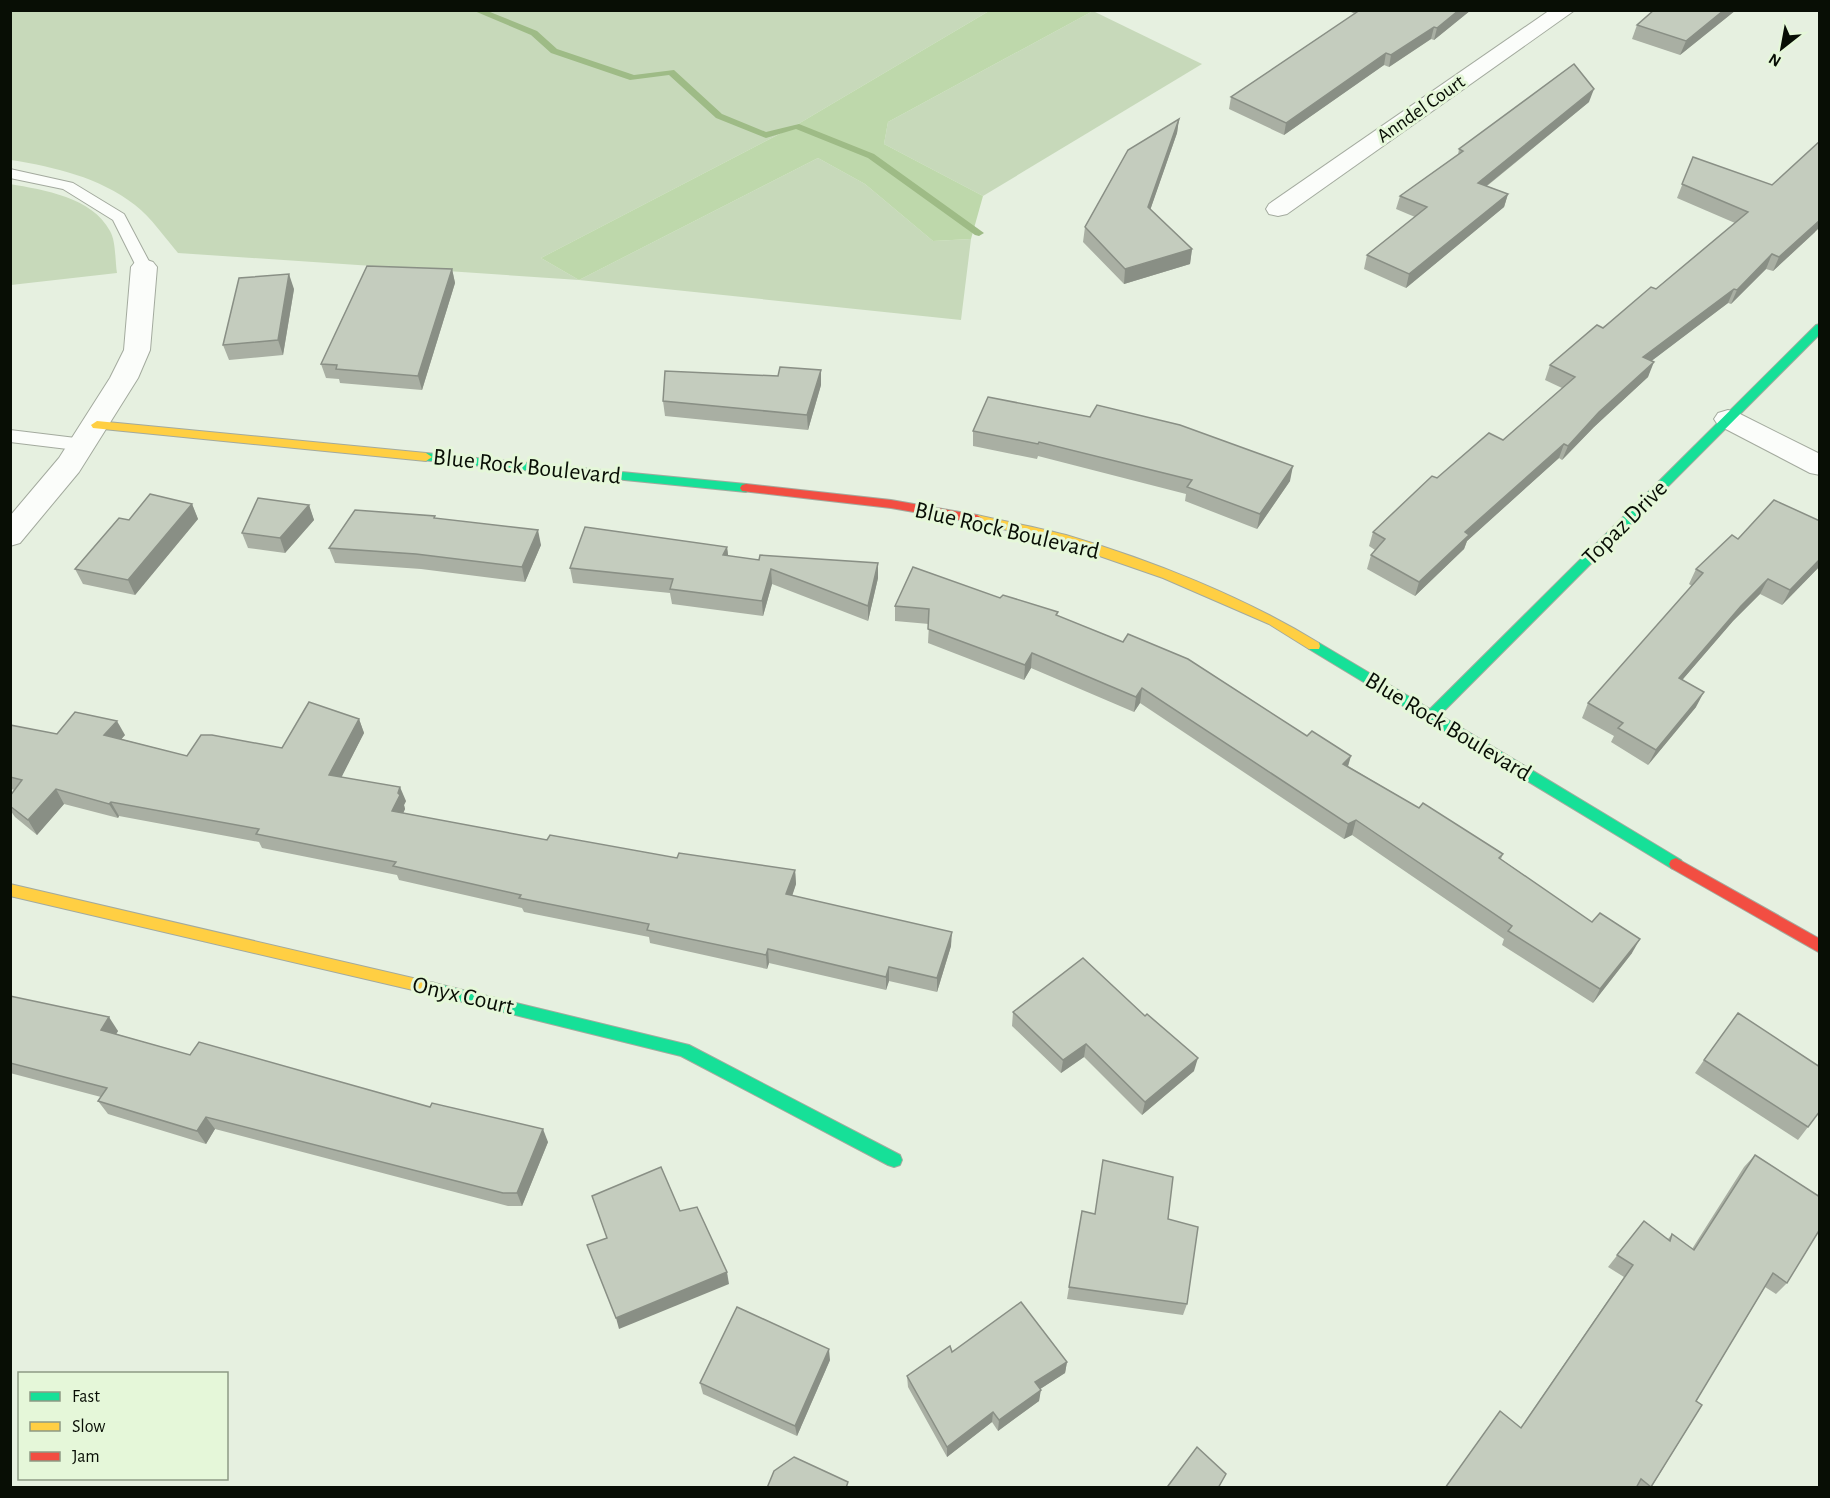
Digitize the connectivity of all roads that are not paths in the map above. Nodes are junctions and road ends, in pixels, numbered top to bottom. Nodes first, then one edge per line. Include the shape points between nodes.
1 (1564, 10) edge
2 (10, 173) edge
3 (1278, 209) dead end
4 (144, 267) joint
5 (1820, 327) edge
6 (1728, 420) junction
7 (90, 435) junction
8 (10, 436) edge
9 (1820, 466) edge
10 (10, 536) edge
11 (1430, 717) junction
12 (10, 890) edge
13 (1820, 947) edge
14 (894, 1160) dead end

1 - 3 street, Anndel Court
2 - 4 lane via 68,186 119,217
4 - 7 street via 137,350
5 - 6 street, Topaz Drive
6 - 9 street
6 - 11 street, Topaz Drive
7 - 8 lane
7 - 10 street via 56,484
7 - 11 street, Blue Rock Boulevard via 835,497 950,513 1064,539 1167,575 1273,621
11 - 13 street, Blue Rock Boulevard
12 - 14 street, Onyx Court via 684,1050

